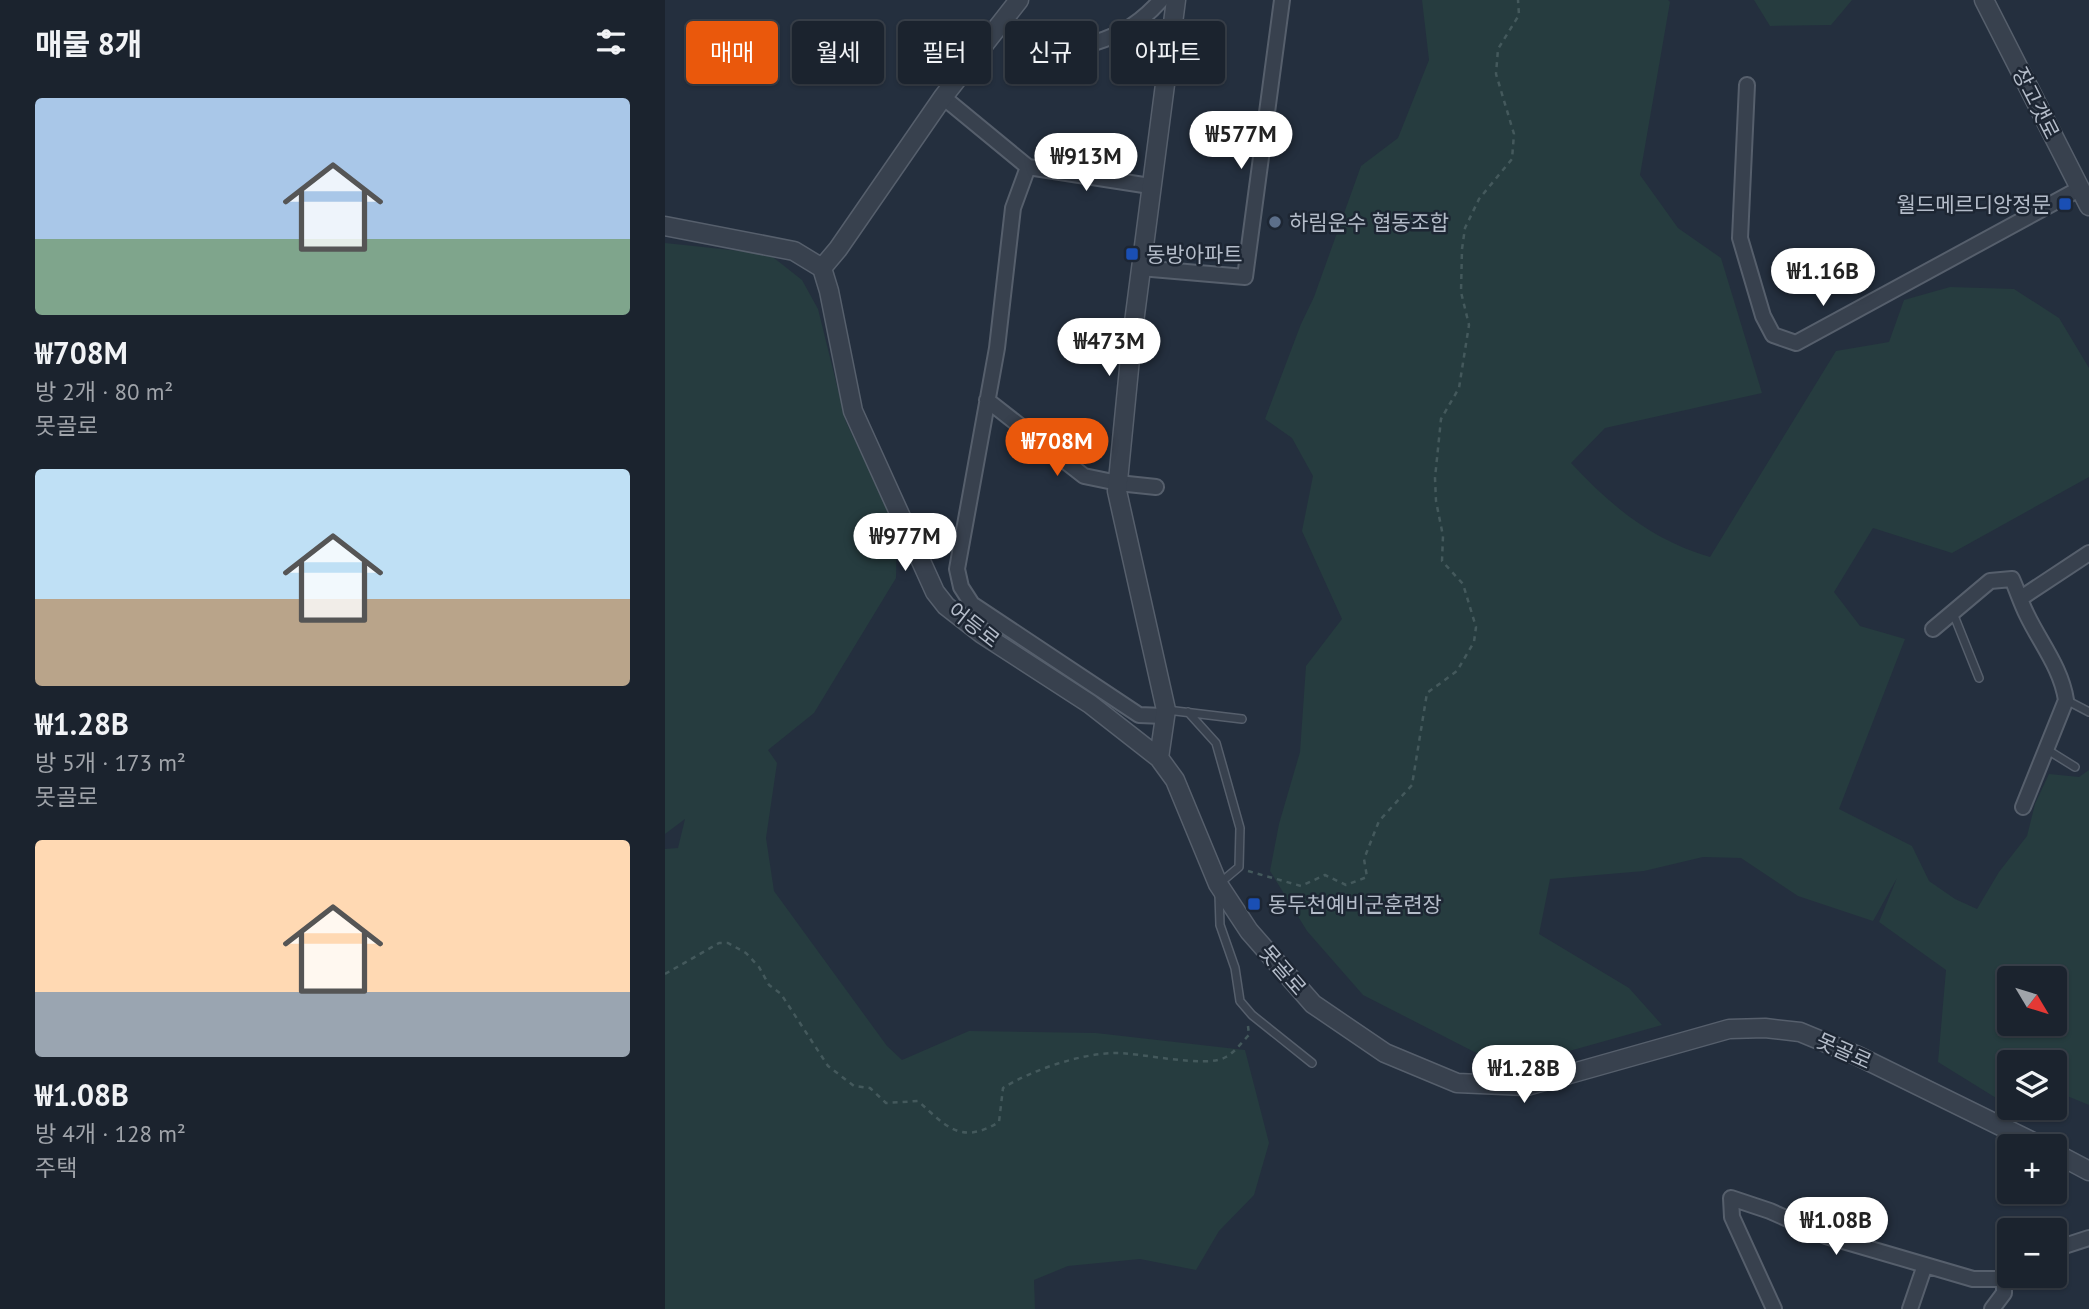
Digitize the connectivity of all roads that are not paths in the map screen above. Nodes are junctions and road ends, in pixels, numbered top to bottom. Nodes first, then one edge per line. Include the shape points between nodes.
1 (1019, 0) edge
2 (1161, 0) edge
3 (1176, 0) edge
4 (1282, 0) edge
5 (1984, 0) edge
6 (1097, 43) edge
7 (1747, 85) dead end
8 (943, 97) junction
9 (1028, 167) junction
10 (1150, 186) junction
11 (2079, 188) junction
12 (2089, 206) edge
13 (665, 226) edge
14 (822, 268) junction
15 (1140, 268) junction
16 (988, 401) junction
17 (1118, 483) junction
18 (1156, 487) dead end
19 (2089, 553) edge
20 (2021, 598) junction
21 (1953, 612) junction
22 (1933, 629) dead end
23 (1979, 678) dead end
24 (2066, 700) junction
25 (1188, 712) junction
26 (2089, 712) edge
27 (1165, 713) junction
28 (1243, 719) dead end
29 (2046, 749) junction
30 (1159, 758) junction
31 (2075, 766) dead end
32 (2022, 807) dead end
33 (1218, 884) junction
34 (1313, 1063) dead end
35 (2017, 1134) edge
36 (2067, 1159) edge
37 (2089, 1171) edge
38 (2089, 1238) edge
39 (2067, 1245) edge
40 (1925, 1265) junction
41 (1997, 1278) edge
42 (2005, 1288) edge
43 (1774, 1309) edge
44 (1910, 1309) edge
45 (1992, 1309) edge

1 - 8 street
2 - 6 street via 1143,20
3 - 10 street
4 - 15 street via 1245,277
5 - 11 street, 장고갯로
7 - 11 street via 1740,238 1773,335 1796,343
8 - 9 street
8 - 14 street
9 - 10 street
9 - 16 street via 1013,208
10 - 15 street
11 - 12 street, 장고갯로
13 - 14 street via 794,251
14 - 30 street, 어등로 via 853,411 935,592 982,634 1090,704
15 - 17 street
16 - 17 street via 1084,476
16 - 27 street via 957,569 961,587 972,604 1139,715
17 - 18 street
17 - 27 street
19 - 20 street
20 - 21 street via 2012,579 1990,581
20 - 24 street via 2063,682
21 - 22 street
21 - 23 lane
24 - 26 lane
24 - 29 street
25 - 27 lane
25 - 28 lane
25 - 33 lane via 1216,743 1240,828 1239,867
27 - 30 street
29 - 31 lane
29 - 32 street
30 - 33 street, 못골로 via 1175,780
33 - 34 lane via 1220,925 1235,968 1240,1002
33 - 35 street, 못골로 via 1249,932 1313,1004 1385,1053 1457,1083 1527,1086 1729,1029 1765,1028 1800,1032 1858,1056
36 - 37 street
38 - 39 street
40 - 41 street via 1973,1279
40 - 43 street via 1826,1236 1731,1198 1732,1217
40 - 44 street
42 - 45 street

